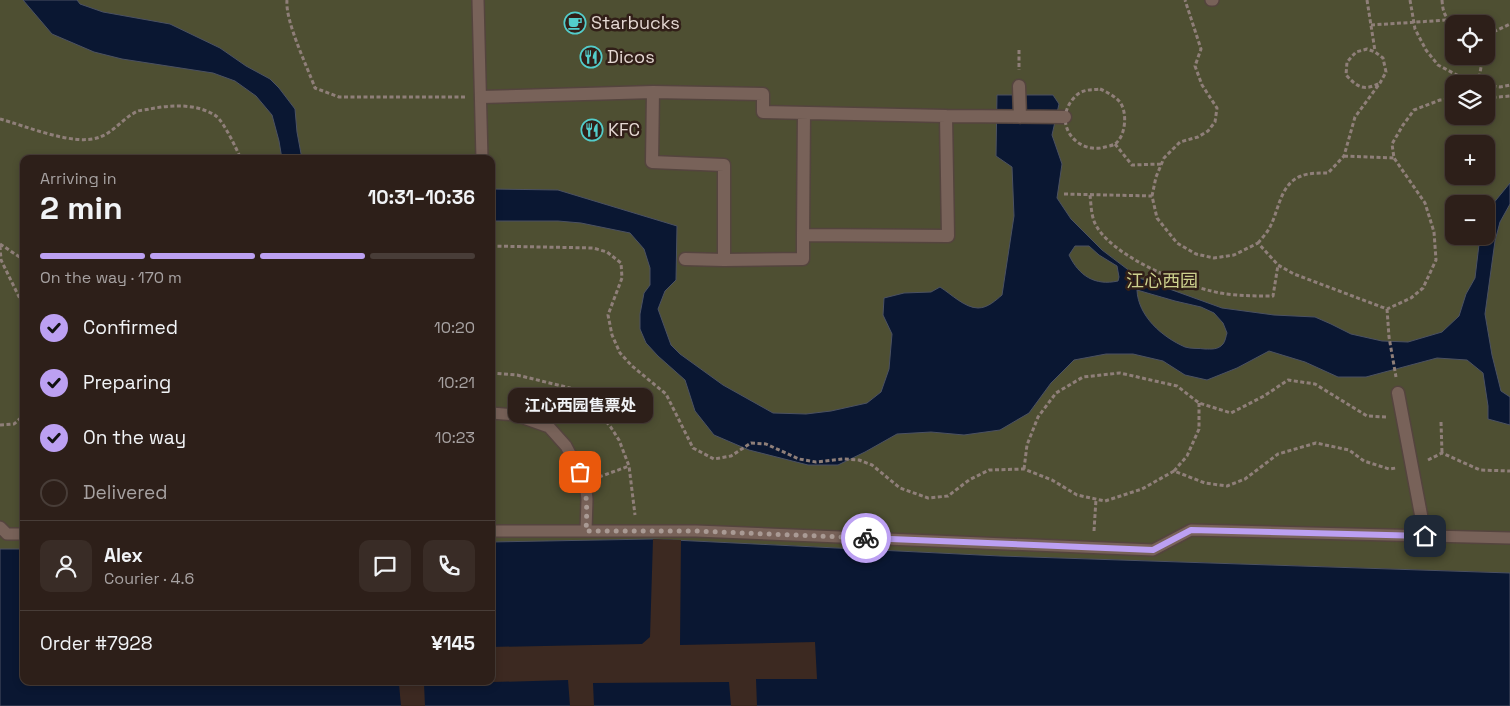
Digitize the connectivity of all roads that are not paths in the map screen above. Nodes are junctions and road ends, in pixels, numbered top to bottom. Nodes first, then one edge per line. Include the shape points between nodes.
1 (478, 0) edge
2 (1020, 86) dead end
3 (653, 92) junction
4 (481, 97) junction
5 (804, 113) junction
6 (946, 116) junction
7 (1020, 117) junction
8 (1065, 117) road end
9 (482, 155) edge
10 (803, 235) junction
11 (685, 259) dead end
12 (724, 260) junction
13 (1398, 393) road end
14 (495, 413) edge
15 (0, 527) edge
16 (495, 531) edge
17 (586, 531) junction
18 (20, 534) edge
19 (1425, 536) junction
20 (1510, 538) edge

1 - 4 lane
2 - 7 street
3 - 4 street
3 - 5 street via 762,94 763,112
3 - 12 street via 652,162 724,165
4 - 9 lane
5 - 6 street
5 - 10 street
6 - 7 street
6 - 10 street via 948,236
7 - 8 street
10 - 12 street via 803,260
11 - 12 street
13 - 19 street
14 - 17 lane via 515,415 549,427 566,446 584,482
15 - 18 lane via 7,534
16 - 17 lane
17 - 19 lane via 696,531 1153,550 1191,530
19 - 20 lane

